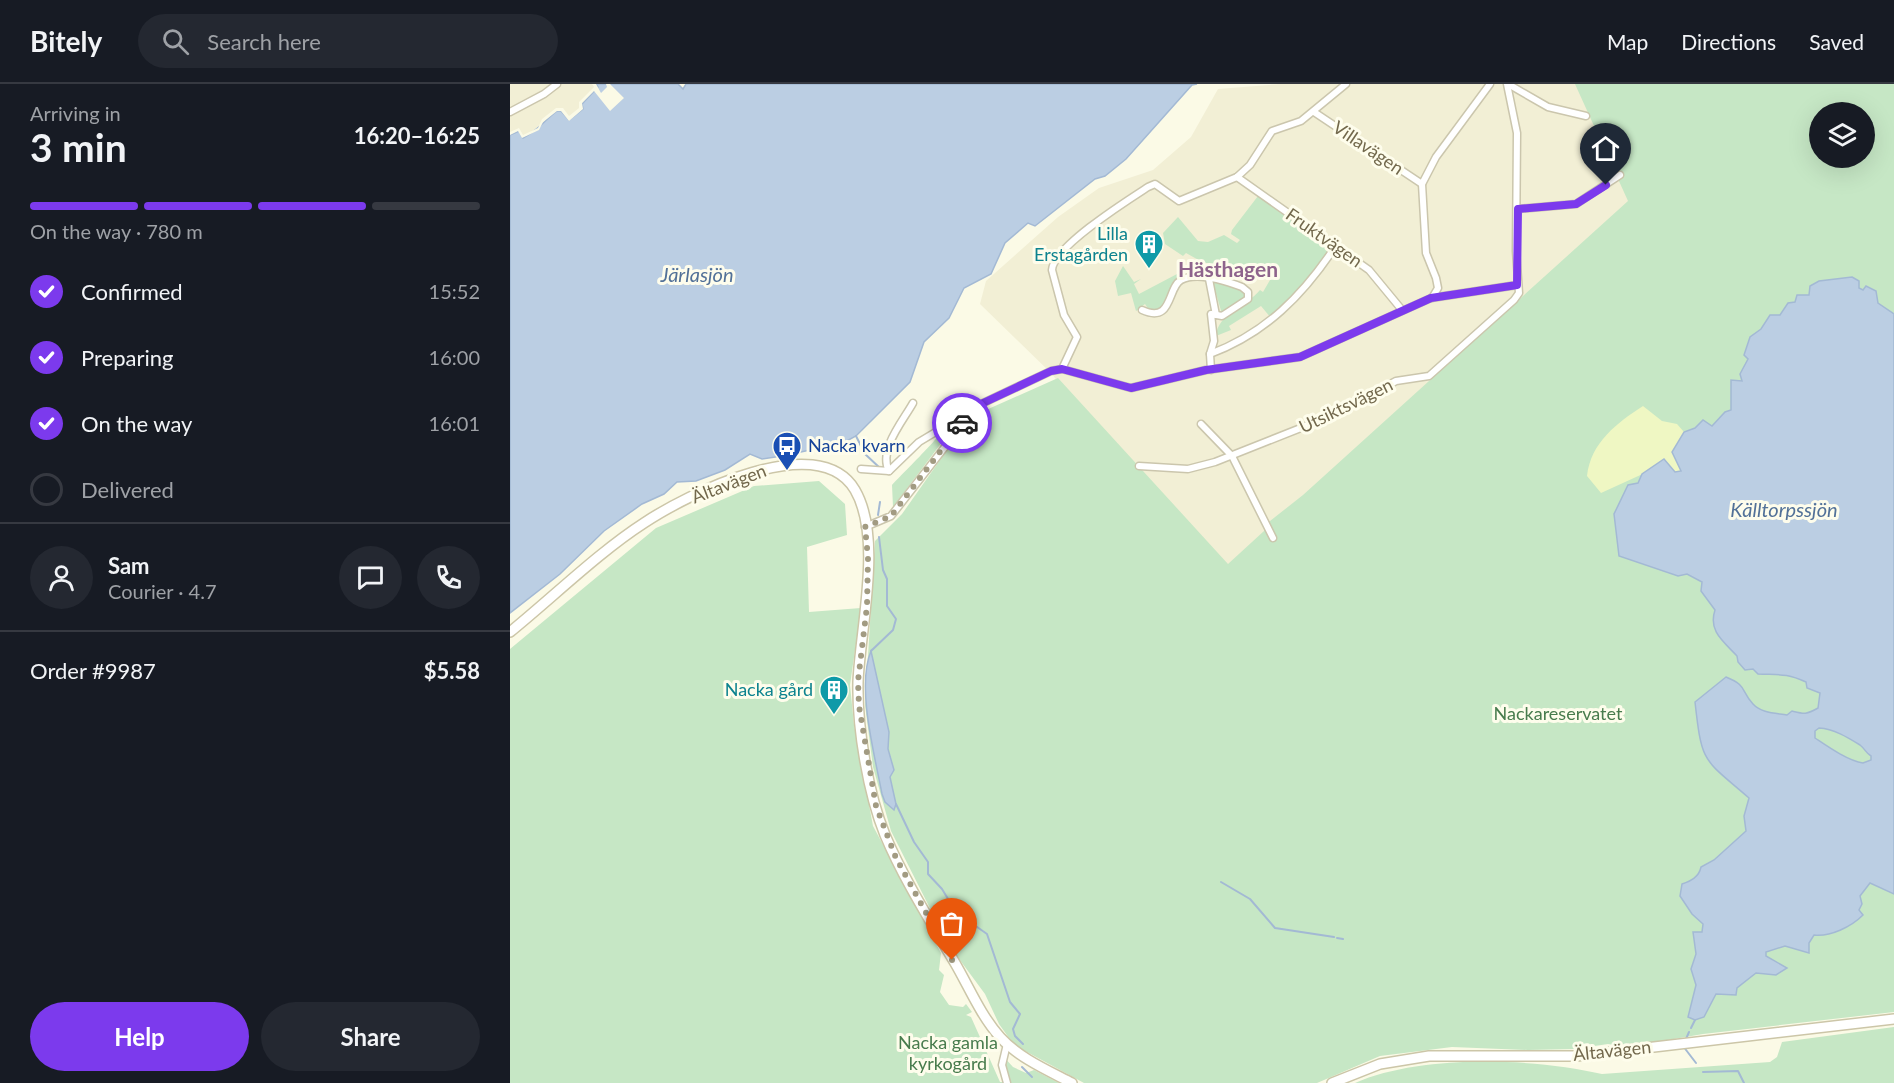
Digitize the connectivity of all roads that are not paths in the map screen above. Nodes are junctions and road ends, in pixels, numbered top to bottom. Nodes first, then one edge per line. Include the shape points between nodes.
1 (557, 84) edge
2 (1346, 84) edge
3 (1490, 84) edge
4 (1508, 84) edge
5 (510, 112) edge
6 (1314, 112) junction
7 (1586, 116) dead end
8 (1620, 175) dead end
9 (1237, 177) junction
10 (1422, 184) junction
11 (1518, 209) junction
12 (1335, 247) junction
13 (1209, 279) junction
14 (1517, 285) junction
15 (1431, 298) junction
16 (1142, 310) dead end
17 (1402, 310) junction
18 (1214, 315) junction
19 (1210, 354) junction
20 (1062, 369) junction
21 (1211, 370) junction
22 (913, 403) dead end
23 (973, 411) junction
24 (1201, 424) dead end
25 (1232, 456) junction
26 (1139, 466) dead end
27 (861, 470) dead end
28 (889, 471) junction
29 (865, 527) junction
30 (1273, 538) dead end
31 (510, 632) edge
32 (1894, 1019) edge
33 (1007, 1044) junction
34 (1007, 1083) edge
35 (1072, 1083) edge
36 (1332, 1083) edge

1 - 5 street
2 - 6 street
3 - 10 street via 1436,157
4 - 7 street via 1548,107
4 - 11 street via 1517,133
6 - 9 street via 1295,124 1272,131 1250,165
6 - 10 street, Villavägen
8 - 11 street via 1576,204
9 - 12 street, Fruktvägen
9 - 20 street via 1179,201 1155,184 1148,187 1083,232 1059,256 1052,270 1064,315 1077,338
10 - 15 street via 1425,253 1438,288
11 - 14 street
12 - 17 street, Fruktvägen via 1369,270
12 - 19 street via 1285,310 1255,332
13 - 16 street via 1180,280 1163,309
13 - 18 street
13 - 18 street via 1242,286 1248,292 1248,299 1239,306 1222,316
14 - 15 street
14 - 25 street, Utsiktsvägen via 1519,293 1514,300 1434,374 1396,381 1331,417
15 - 17 street
17 - 21 street via 1300,357
18 - 19 street
19 - 21 street
20 - 21 street via 1131,388
20 - 23 street via 1040,375
22 - 28 street via 887,449 885,464
23 - 28 street via 962,406 954,409 944,427 919,442
23 - 29 street via 891,516
24 - 25 street
25 - 26 street, Utsiktsvägen via 1188,469
25 - 30 street
27 - 28 street
29 - 31 main road, Ältavägen via 856,492 836,473 817,466 797,465 758,470 692,497 645,522
29 - 33 main road, Ältavägen via 867,606 858,681 876,806 901,868 981,1010
32 - 36 main road, Ältavägen via 1577,1056 1429,1056 1380,1064
33 - 34 street via 1002,1065
33 - 35 main road, Ältavägen

